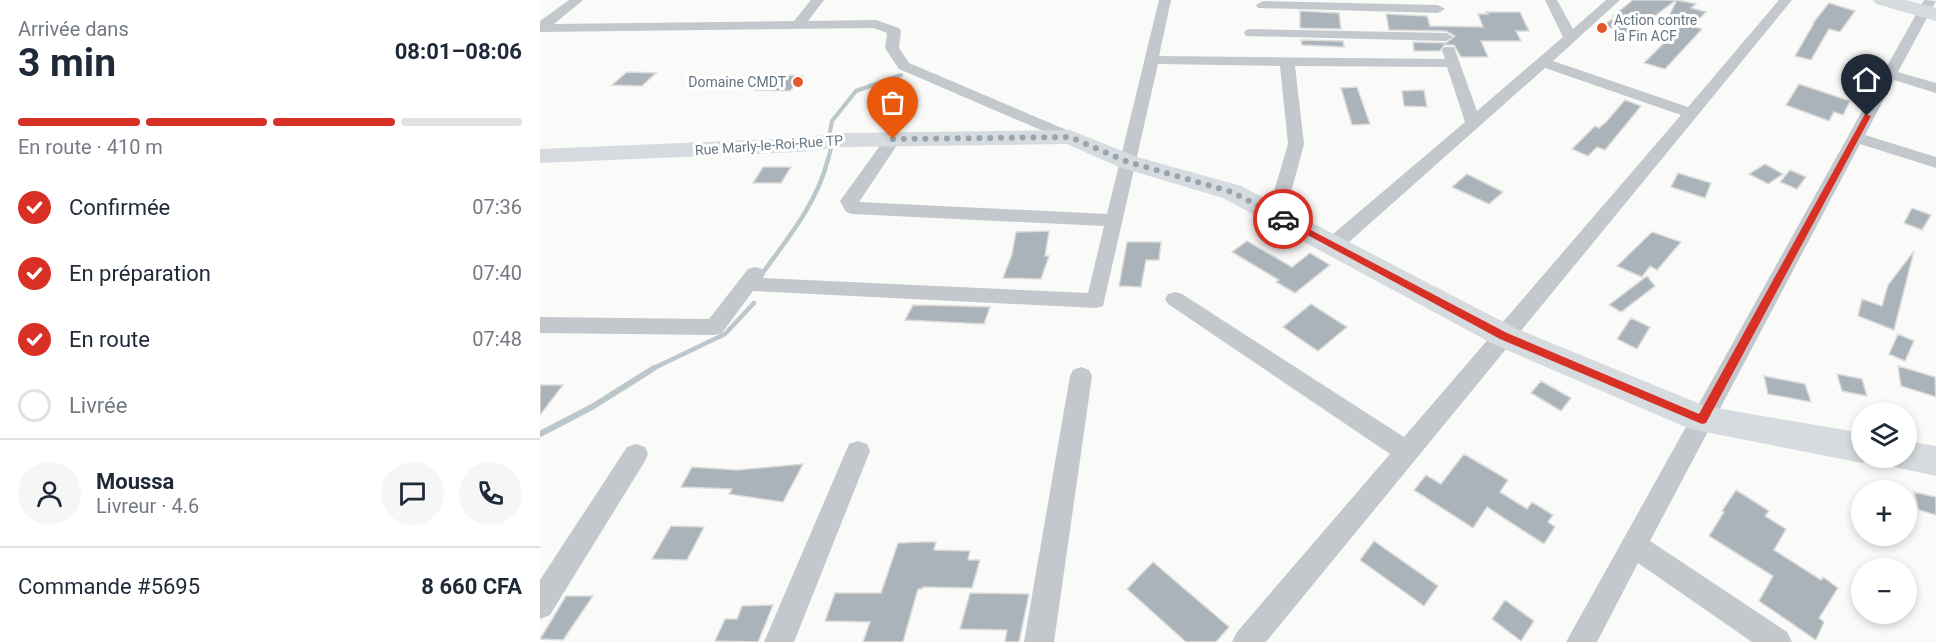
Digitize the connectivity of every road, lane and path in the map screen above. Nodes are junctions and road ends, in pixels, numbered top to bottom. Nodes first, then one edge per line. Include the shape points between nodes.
1 (577, 0) edge
2 (818, 0) edge
3 (1165, 0) edge
4 (1551, 0) edge
5 (1614, 0) edge
6 (1786, 0) edge
7 (1883, 0) edge
8 (1264, 2) edge
9 (1437, 5) edge
10 (1930, 9) edge
11 (798, 25) junction
12 (540, 28) edge
13 (1251, 33) junction
14 (1446, 37) junction
15 (1571, 38) junction
16 (1151, 60) junction
17 (1238, 61) junction
18 (1287, 62) junction
19 (1542, 62) junction
20 (1454, 63) junction
21 (1890, 74) junction
22 (1936, 88) edge
23 (1691, 113) junction
24 (1473, 123) junction
25 (1856, 136) junction
26 (1070, 137) junction
27 (893, 139) junction
28 (540, 156) edge
29 (1128, 162) junction
30 (1936, 163) edge
31 (1276, 215) junction
32 (1114, 220) junction
33 (1333, 245) junction
34 (1175, 299) dead end
35 (540, 325) edge
36 (1504, 336) junction
37 (1081, 376) dead end
38 (1702, 419) junction
39 (1851, 446) edge
40 (858, 451) dead end
41 (1407, 452) junction
42 (636, 454) dead end
43 (1917, 458) edge
44 (1936, 461) edge
45 (1634, 545) junction
46 (540, 605) edge
47 (779, 642) edge
48 (1039, 642) edge
49 (1247, 642) edge
50 (1581, 642) edge
51 (1777, 642) edge

1 - 12 street
2 - 11 street
3 - 16 street
4 - 15 street
5 - 15 street
6 - 23 street
7 - 10 main road
8 - 9 street
8 - 13 street
9 - 14 street
10 - 21 street
11 - 12 street
11 - 26 street via 876,24 894,31 892,48 904,66
13 - 14 street
13 - 17 street
14 - 20 street
15 - 19 street
16 - 17 street
16 - 29 street
17 - 18 street
18 - 20 street
18 - 31 street via 1296,144
19 - 23 street
19 - 24 street
20 - 24 street
21 - 22 street
21 - 25 street
23 - 36 street
24 - 33 street
25 - 30 street
25 - 38 street
26 - 27 street, Rue Marly-le-Roi-Rue TP
26 - 29 street
27 - 28 street, Rue Marly-le-Roi-Rue TP
27 - 32 street via 849,201 852,208
29 - 31 street via 1232,192
29 - 32 street
31 - 33 street
32 - 35 street via 1096,301 752,279 715,327
33 - 36 street
34 - 41 street
36 - 38 street
36 - 41 street
37 - 48 street
38 - 39 street
38 - 45 street
40 - 47 street
41 - 49 street
42 - 46 street
43 - 44 street
45 - 50 street
45 - 51 street

